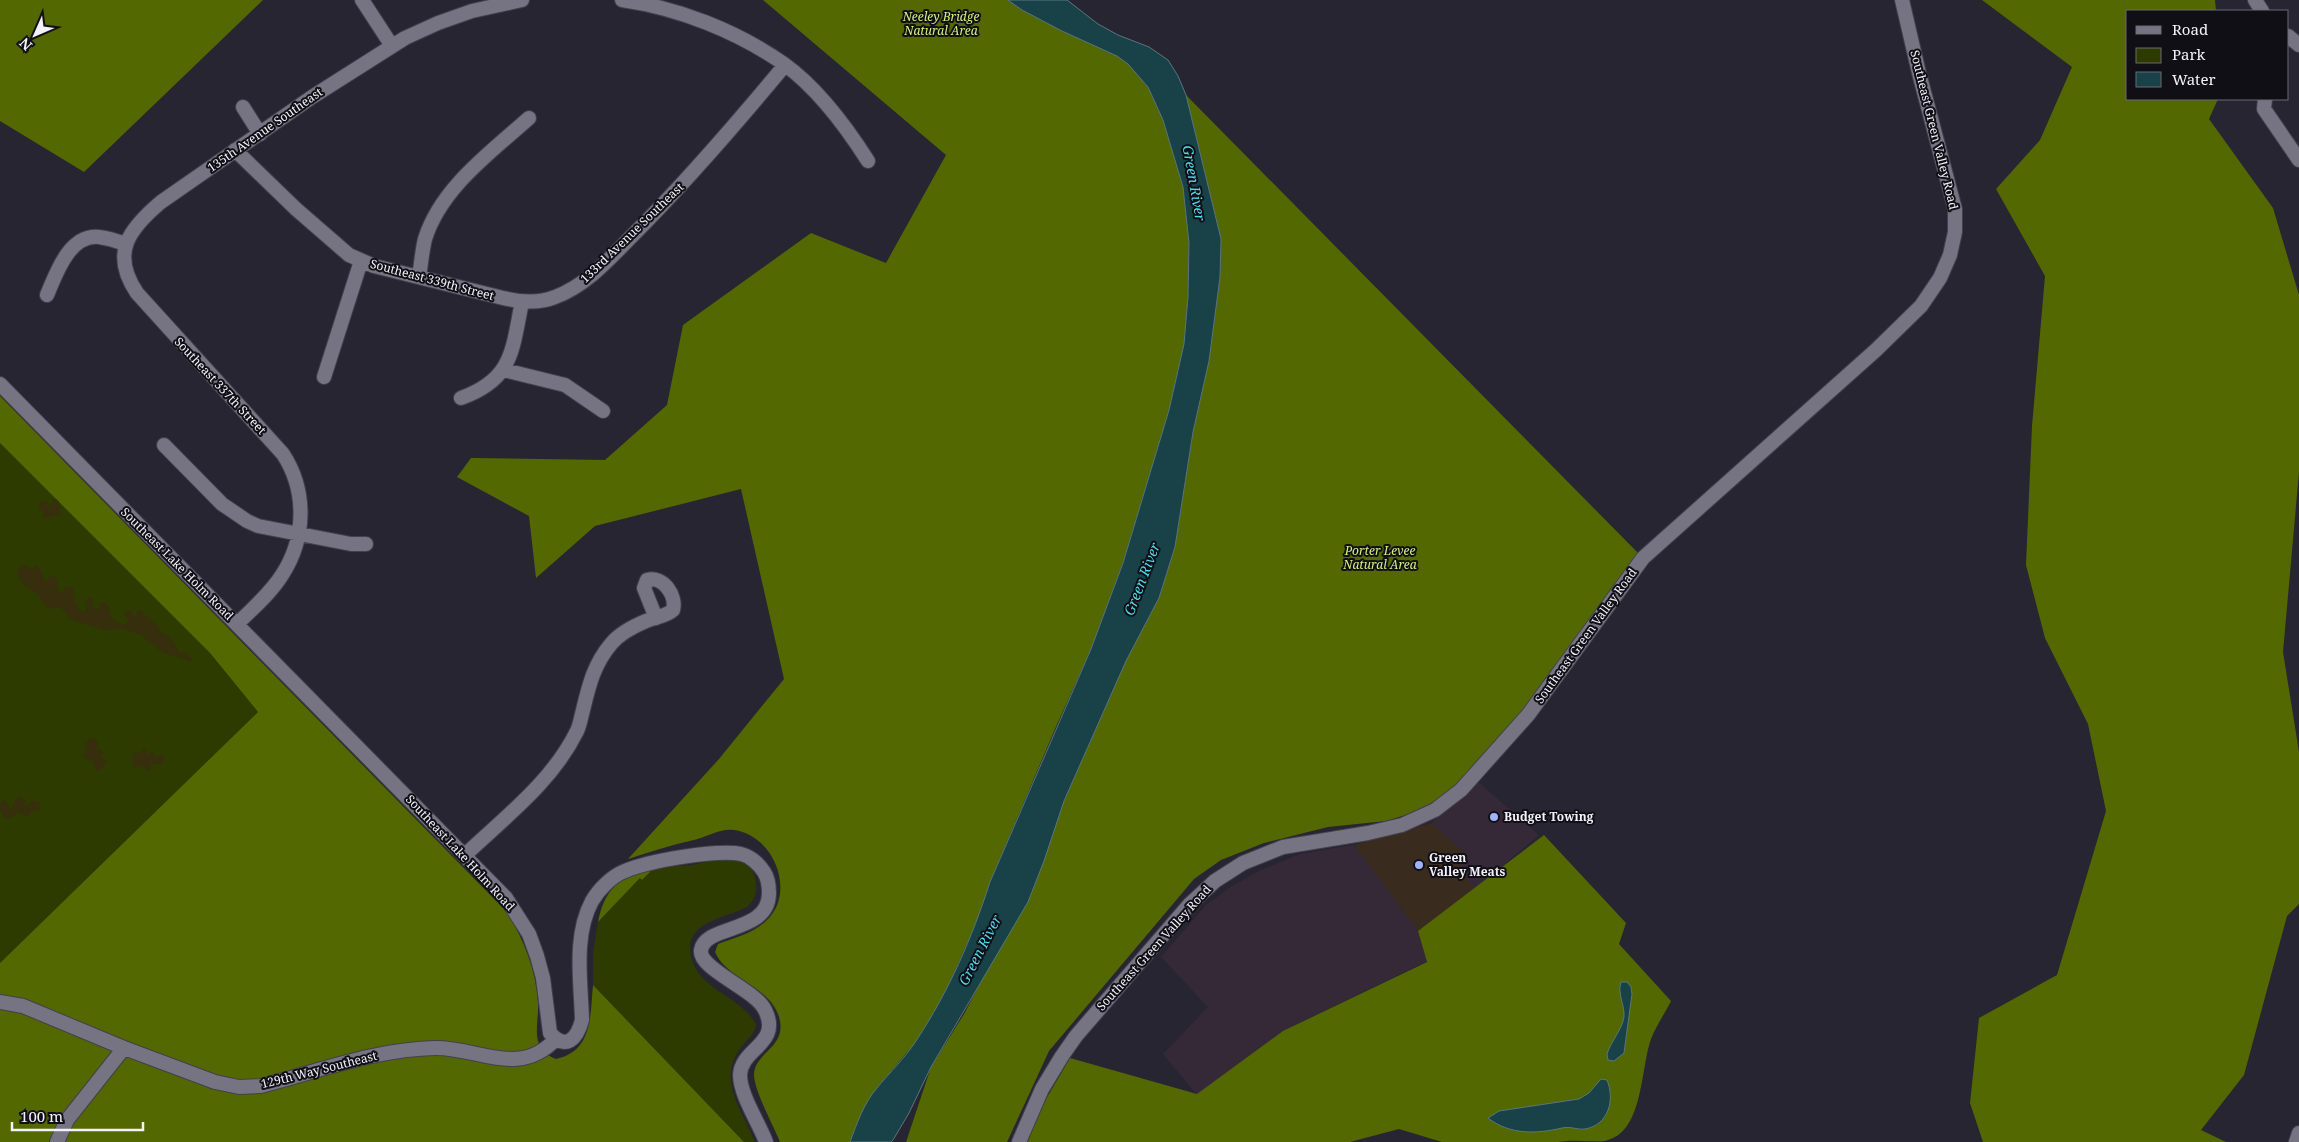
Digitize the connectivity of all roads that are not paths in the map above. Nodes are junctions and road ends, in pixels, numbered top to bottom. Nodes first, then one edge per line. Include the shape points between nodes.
1 (362, 0) edge
2 (522, 0) edge
3 (622, 0) edge
4 (1902, 0) edge
5 (2289, 37) edge
6 (2299, 45) edge
7 (392, 46) junction
8 (785, 65) junction
9 (2265, 100) edge
10 (243, 107) dead end
11 (529, 118) dead end
12 (260, 134) junction
13 (235, 150) junction
14 (2299, 160) edge
15 (868, 161) dead end
16 (125, 244) junction
17 (361, 261) junction
18 (419, 277) junction
19 (47, 295) dead end
20 (522, 302) junction
21 (504, 370) junction
22 (324, 377) dead end
23 (0, 384) edge
24 (461, 398) dead end
25 (603, 411) dead end
26 (164, 445) dead end
27 (298, 534) junction
28 (366, 544) dead end
29 (656, 618) dead end
30 (237, 624) junction
31 (465, 856) junction
32 (0, 1002) edge
33 (556, 1039) junction
34 (124, 1048) junction
35 (2299, 1133) edge
36 (58, 1142) edge
37 (766, 1142) edge
38 (1019, 1142) edge
39 (2296, 1142) edge

1 - 7 street
2 - 7 street, 135th Avenue Southeast via 472,11 438,23
3 - 8 street via 651,5 704,22
4 - 38 street, Southeast Green Valley Road via 1955,209 1950,255 1940,278 1921,306 1643,558 1528,715 1475,776 1446,803 1394,827 1290,845 1263,853 1226,872 1204,890 1144,956 1062,1056 1042,1090
5 - 6 street
7 - 12 street, 135th Avenue Southeast
8 - 15 street via 825,103
8 - 20 street, 133rd Avenue Southeast via 684,184 592,274 556,297
9 - 14 street via 2264,110
10 - 12 street
11 - 18 street via 475,167 443,204 425,241
12 - 13 street, 135th Avenue Southeast
13 - 16 street, 135th Avenue Southeast via 150,212
13 - 17 street, Southeast 339th Street via 329,239
16 - 19 street via 96,236 80,242 64,259
16 - 27 street, Southeast 337th Street via 128,275 137,293 289,464 300,492
17 - 18 street, Southeast 339th Street
17 - 22 street
18 - 20 street, Southeast 339th Street
20 - 21 street
21 - 24 street via 487,385
21 - 25 street via 565,385
23 - 30 street, Southeast Lake Holm Road
26 - 27 street via 222,504 241,518 258,526
27 - 28 street
27 - 30 street, Southeast 337th Street via 282,574
29 - 31 street via 626,632 600,657 592,674 578,729 566,752 548,776
30 - 31 street, Southeast Lake Holm Road
31 - 33 street, Southeast Lake Holm Road via 506,898 529,934 543,978 550,1033
32 - 34 street, 129th Way Southeast via 23,1006
33 - 34 street, 129th Way Southeast via 535,1055 520,1060 438,1048 399,1050 261,1086 239,1087 215,1082
33 - 37 street via 565,1043 579,1031 582,1020 580,944 586,915 600,890 623,871 639,866 707,854 742,854 759,865 768,879 769,899 750,923 708,939 701,950 711,967 759,1000 769,1021 765,1041 746,1061 740,1077
34 - 36 street via 66,1120
35 - 39 street

